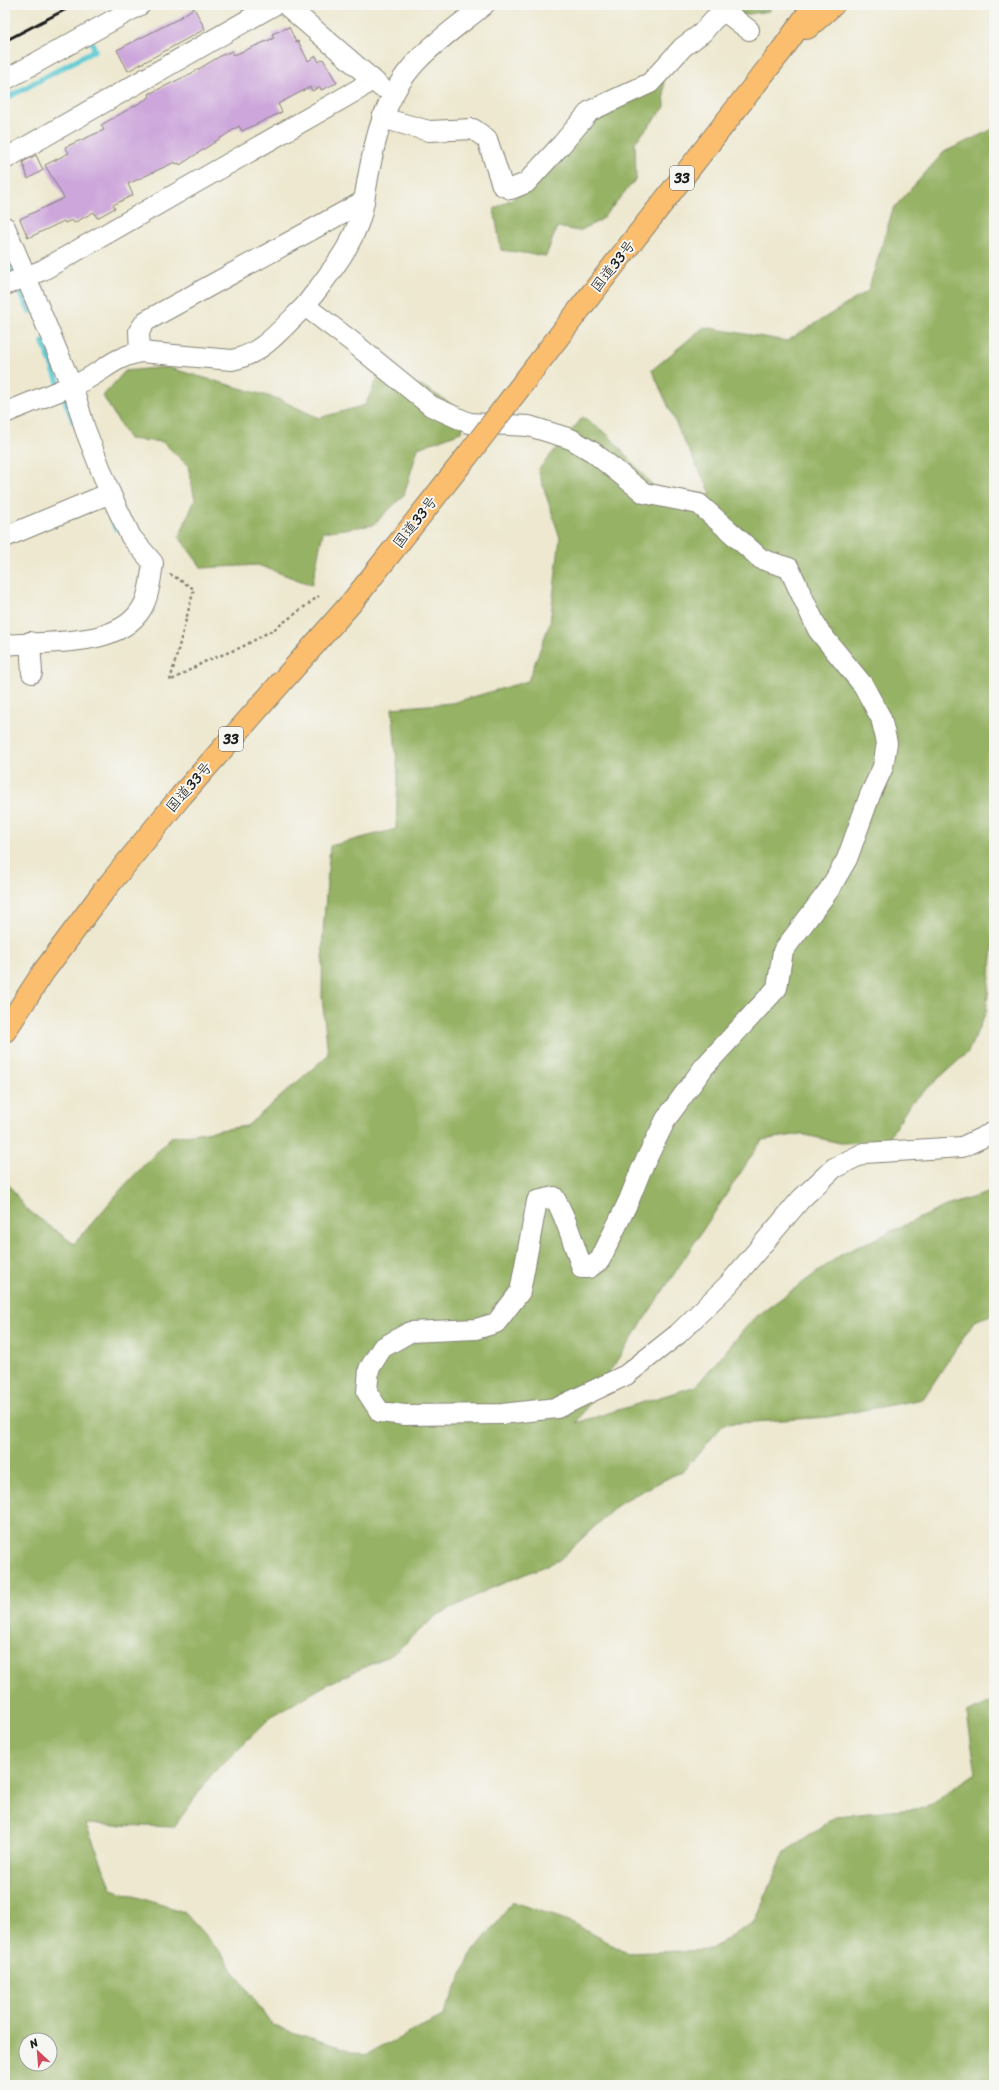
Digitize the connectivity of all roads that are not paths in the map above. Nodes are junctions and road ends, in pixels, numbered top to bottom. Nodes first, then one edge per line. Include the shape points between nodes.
1 (140, 5) edge
2 (274, 5) edge
3 (286, 5) edge
4 (484, 5) edge
5 (808, 5) edge
6 (814, 5) edge
7 (834, 5) edge
8 (749, 30) dead end
9 (782, 50) junction
10 (372, 79) junction
11 (5, 80) edge
12 (392, 96) junction
13 (382, 118) junction
14 (5, 159) edge
15 (364, 201) junction
16 (5, 227) edge
17 (26, 276) junction
18 (5, 285) edge
19 (304, 306) junction
20 (140, 352) junction
21 (71, 385) junction
22 (5, 413) edge
23 (110, 493) junction
24 (5, 537) edge
25 (30, 642) junction
26 (5, 645) edge
27 (32, 673) dead end
28 (5, 1031) edge
29 (994, 1132) edge

1 - 11 street
2 - 14 street
3 - 10 street
4 - 12 street via 417,60
5 - 9 highway
6 - 9 highway, 国道33号 / 33
7 - 9 highway
8 - 13 street via 724,11 702,33 683,47 650,83 590,111 526,183 511,189 502,185 486,139 473,129 429,131
9 - 28 highway, 国道33号 / 33, bridge via 352,602 181,796 99,898 44,971
10 - 12 street
10 - 17 street via 359,89 43,270
12 - 13 street
13 - 15 street via 371,154
15 - 19 street via 362,218 354,234 333,270
15 - 20 street via 146,321 139,331
16 - 17 street
17 - 18 street
17 - 21 street
19 - 20 street via 264,346 244,358 232,360
19 - 29 street via 431,406 469,423 529,426 571,439 593,452 644,493 699,504 761,559 789,568 818,630 863,685 881,718 887,743 883,767 847,859 829,890 783,950 777,988 704,1067 666,1119 600,1260 589,1268 582,1268 565,1224 563,1211 554,1197 537,1201 520,1292 496,1323 476,1329 410,1332 382,1348 369,1370 367,1392 380,1412 405,1415 495,1414 557,1408 626,1375 678,1334 728,1285 801,1199 834,1168 864,1153 962,1147
20 - 21 street via 126,355
21 - 22 street
21 - 23 street
23 - 24 street
23 - 25 street via 131,537 153,563 144,603 120,630 92,640
25 - 26 street
25 - 27 street

